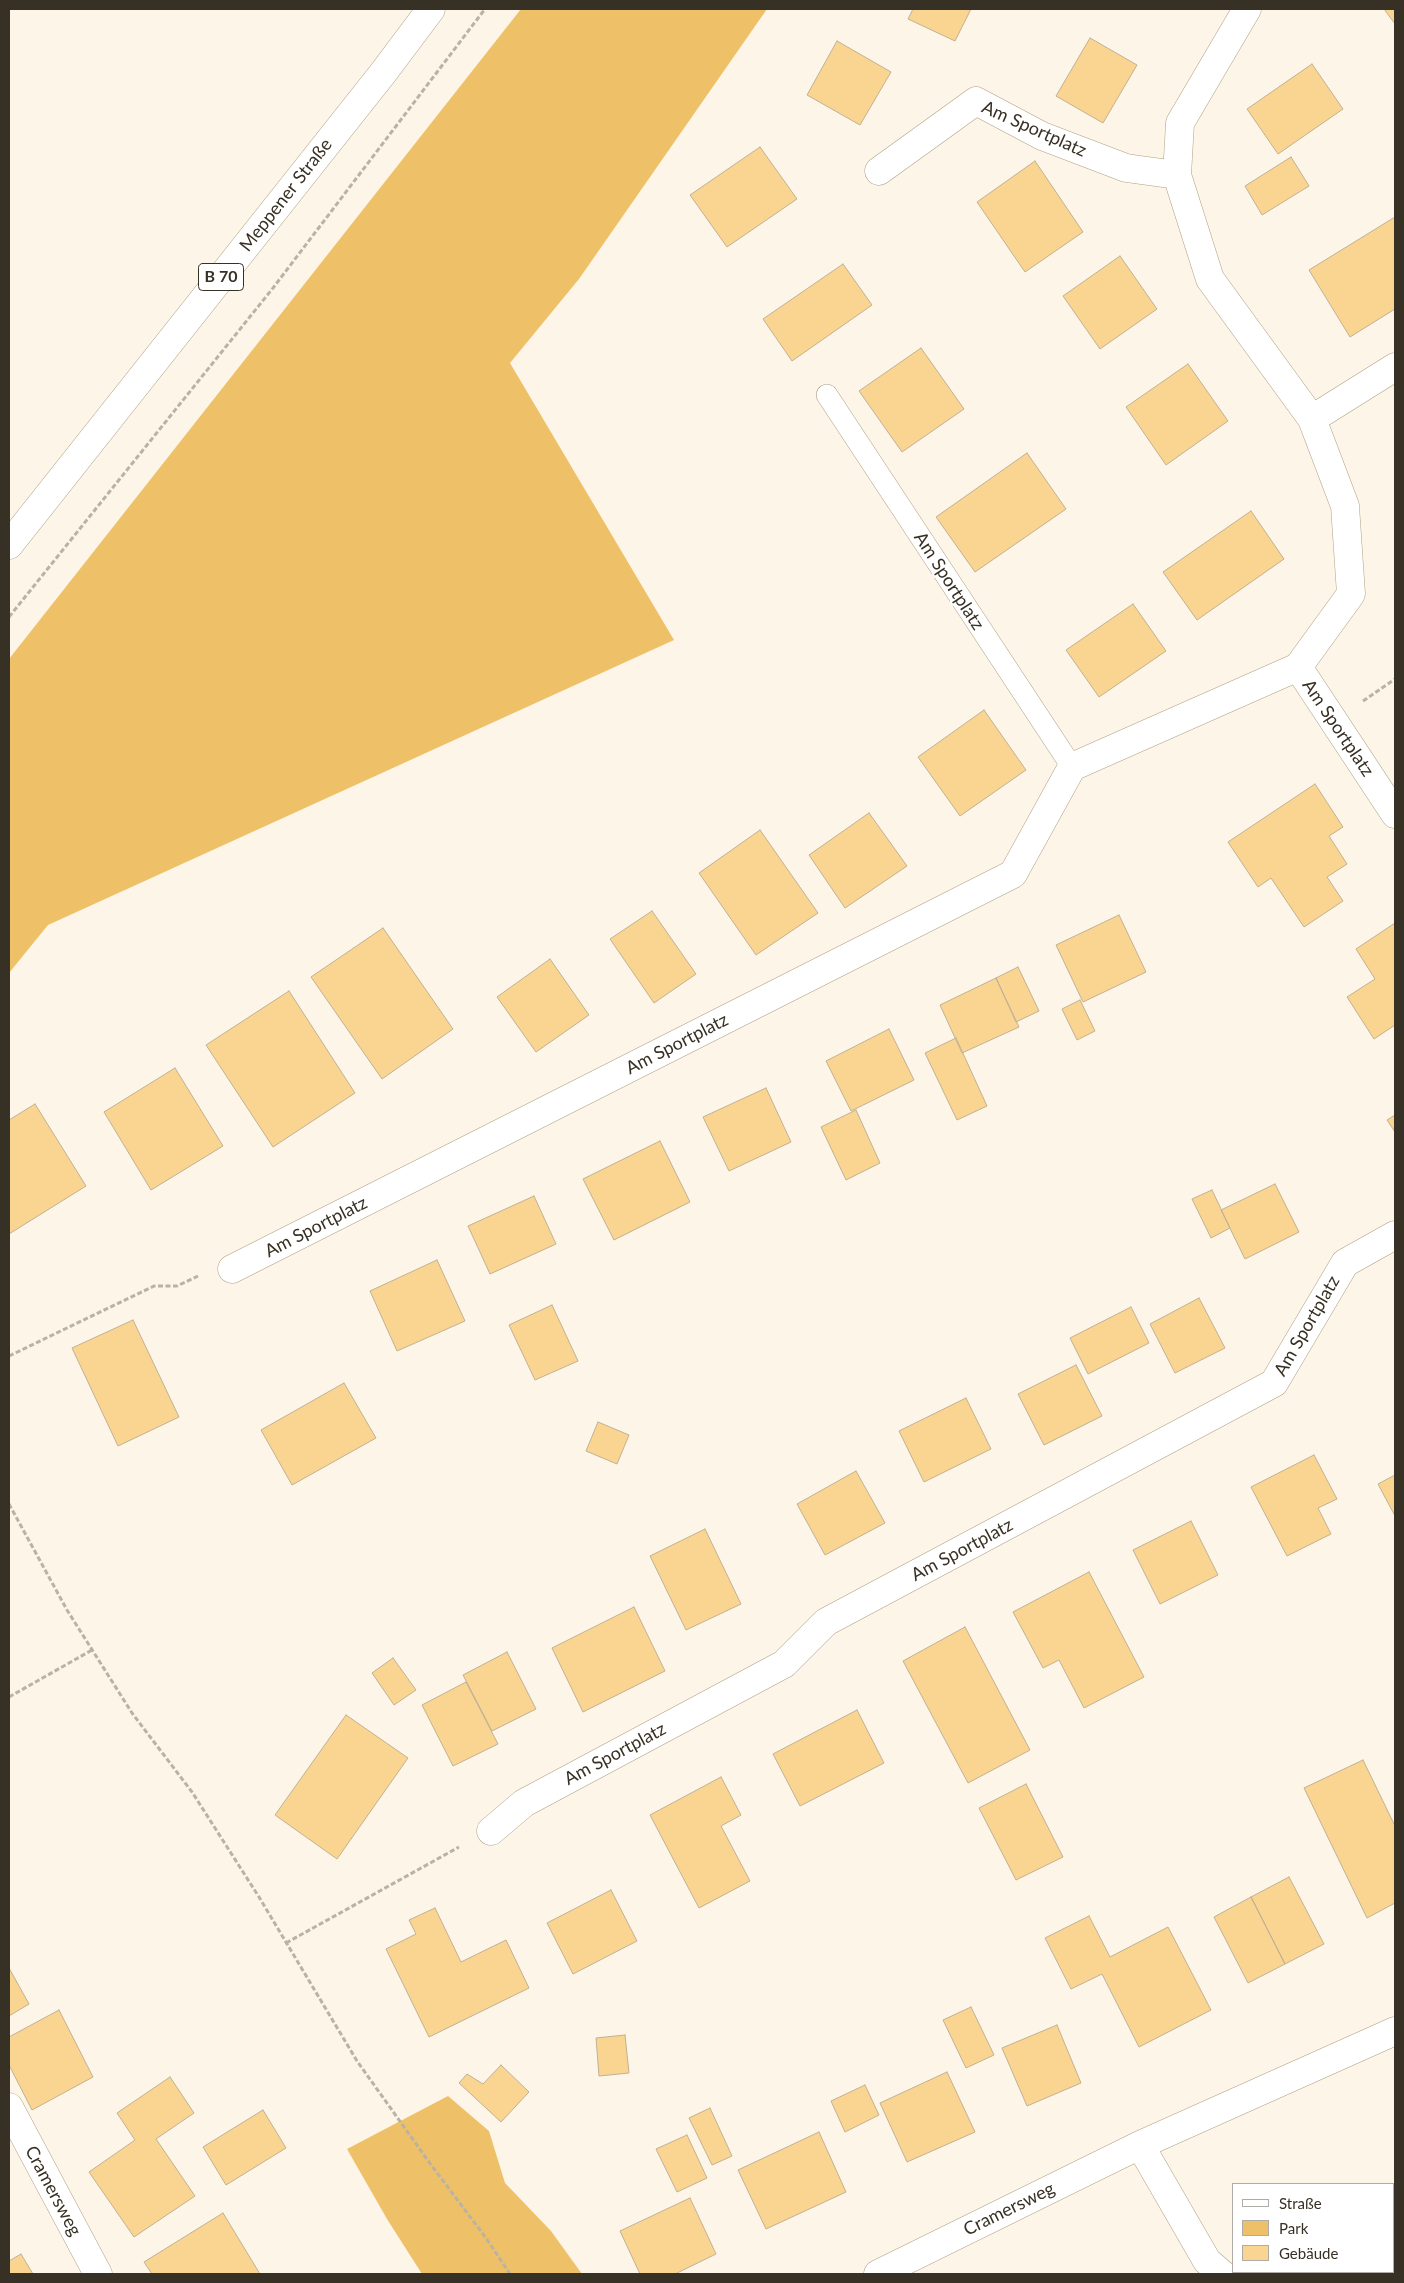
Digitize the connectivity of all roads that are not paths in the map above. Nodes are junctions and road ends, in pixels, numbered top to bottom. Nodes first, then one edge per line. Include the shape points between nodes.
1 (431, 9) edge
2 (1247, 9) edge
3 (879, 171) dead end
4 (1177, 175) junction
5 (1395, 367) edge
6 (827, 395) dead end
7 (1312, 419) junction
8 (9, 545) edge
9 (1298, 667) junction
10 (1072, 767) junction
11 (1395, 814) edge
12 (1395, 1235) edge
13 (232, 1269) road end
14 (490, 1831) road end
15 (1395, 2031) edge
16 (9, 2107) edge
17 (1140, 2145) junction
18 (98, 2274) edge
19 (878, 2274) edge
20 (1222, 2274) edge

1 - 8 street, Meppener Straße / B 70
2 - 4 street, Am Sportplatz via 1180,123
3 - 4 street, Am Sportplatz via 976,101 1042,136 1126,168
4 - 7 street, Am Sportplatz via 1210,279
5 - 7 street
6 - 10 lane, Am Sportplatz
7 - 9 street, Am Sportplatz via 1344,506 1351,594
9 - 10 street, Am Sportplatz
9 - 11 street, Am Sportplatz
10 - 13 street, Am Sportplatz via 1013,874
12 - 14 street, Am Sportplatz via 1345,1262 1274,1383 826,1622 784,1664 524,1803
15 - 17 street, Cramersweg
16 - 18 street, Cramersweg
17 - 19 street, Cramersweg
17 - 20 street via 1207,2260

